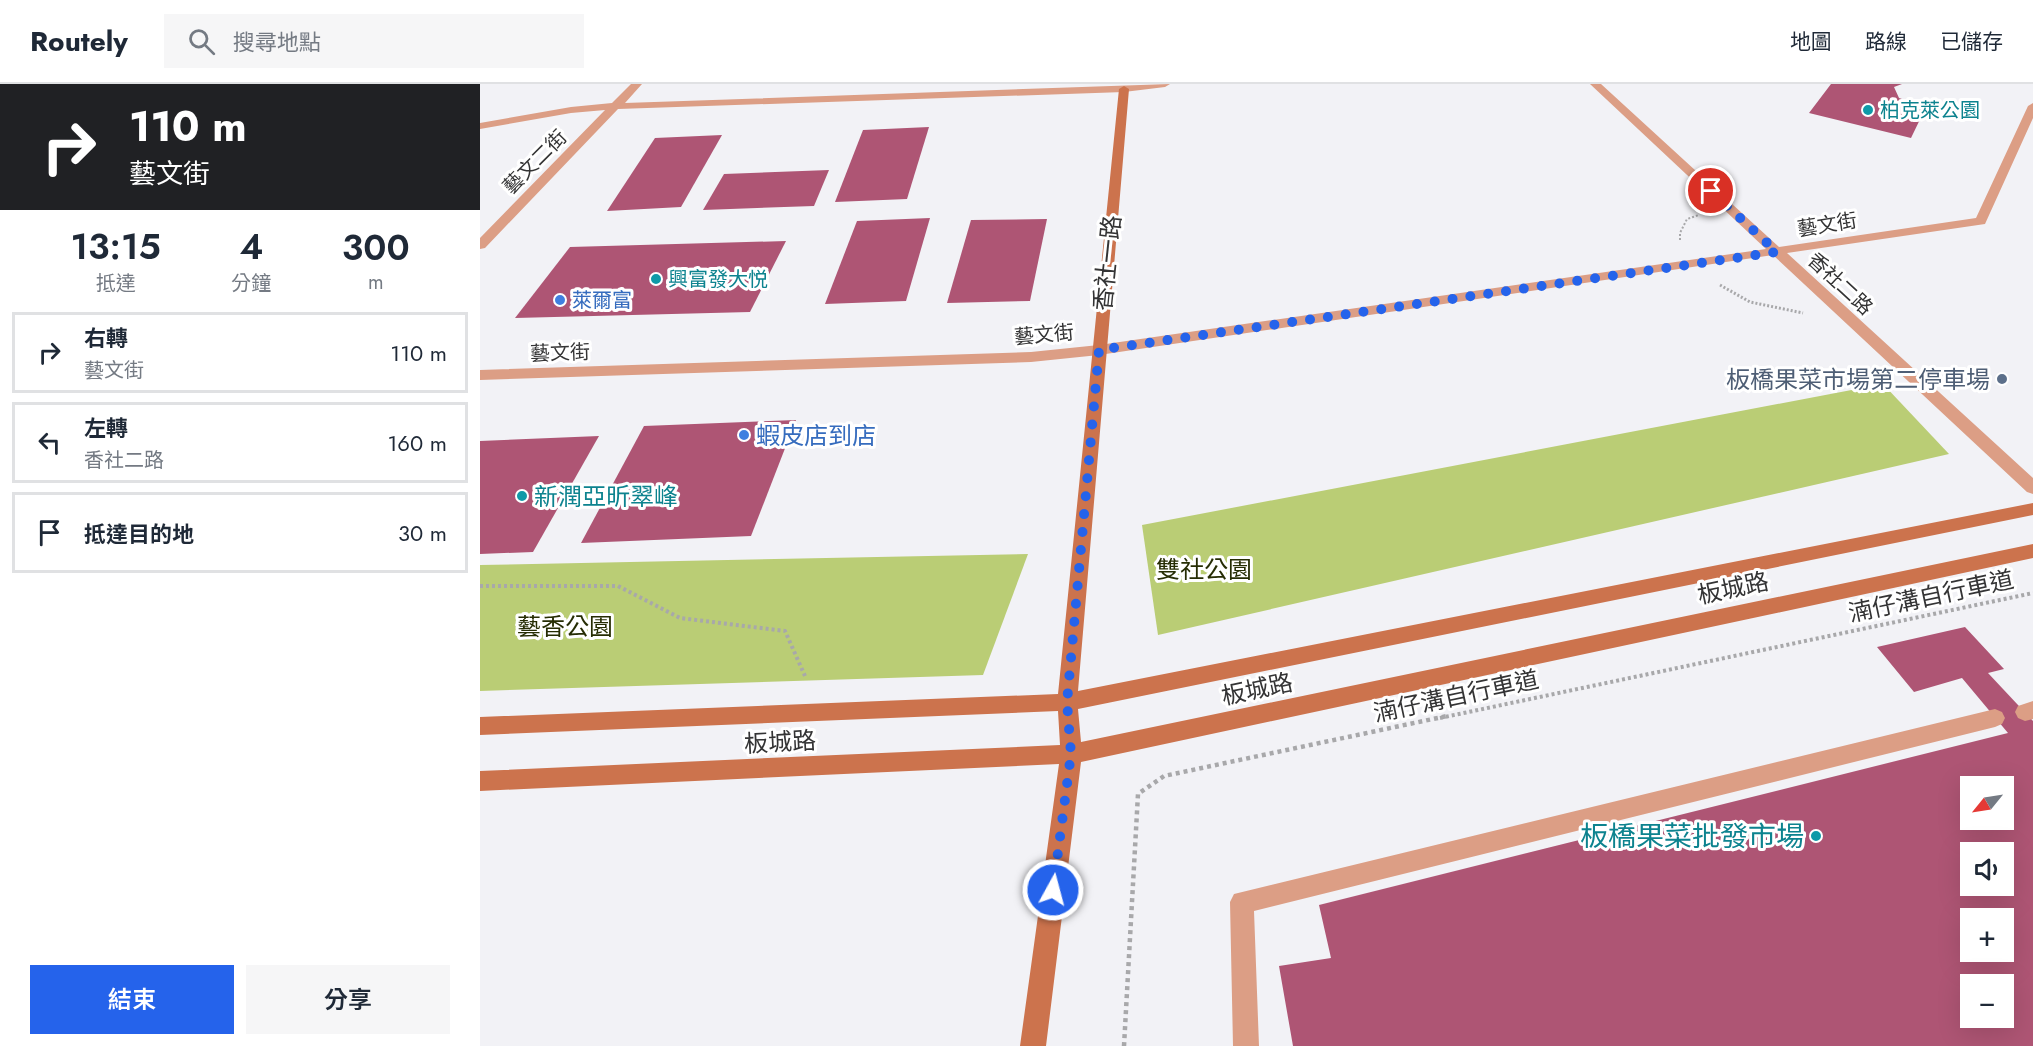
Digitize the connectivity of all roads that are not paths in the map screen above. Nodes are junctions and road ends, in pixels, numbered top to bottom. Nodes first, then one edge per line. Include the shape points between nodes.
1 (637, 84) edge
2 (1165, 84) edge
3 (1595, 84) edge
4 (1124, 89) junction
5 (618, 106) junction
6 (2033, 106) edge
7 (480, 126) edge
8 (480, 245) edge
9 (1777, 252) junction
10 (1099, 350) junction
11 (480, 375) edge
12 (2033, 488) edge
13 (2033, 509) edge
14 (2033, 551) edge
15 (1067, 702) junction
16 (1995, 718) dead end
17 (480, 726) edge
18 (1071, 754) junction
19 (480, 781) edge
20 (1033, 1046) edge
21 (1246, 1046) edge

1 - 5 street, 藝文二街
2 - 4 street
3 - 9 street, 香社二路
4 - 5 street
4 - 10 street, 香社一路
5 - 7 street
5 - 8 street, 藝文二街
6 - 9 street, 藝文街 via 1980,221
9 - 10 street, 藝文街
9 - 12 street, 香社二路
10 - 11 street, 藝文街 via 1031,357
10 - 15 street, 香社一路
13 - 15 street, 板城路
14 - 18 street, 板城路
15 - 17 street, 板城路
15 - 18 street, 香社一路
16 - 21 street via 1242,902
18 - 19 street, 板城路
18 - 20 street, 香社一路

